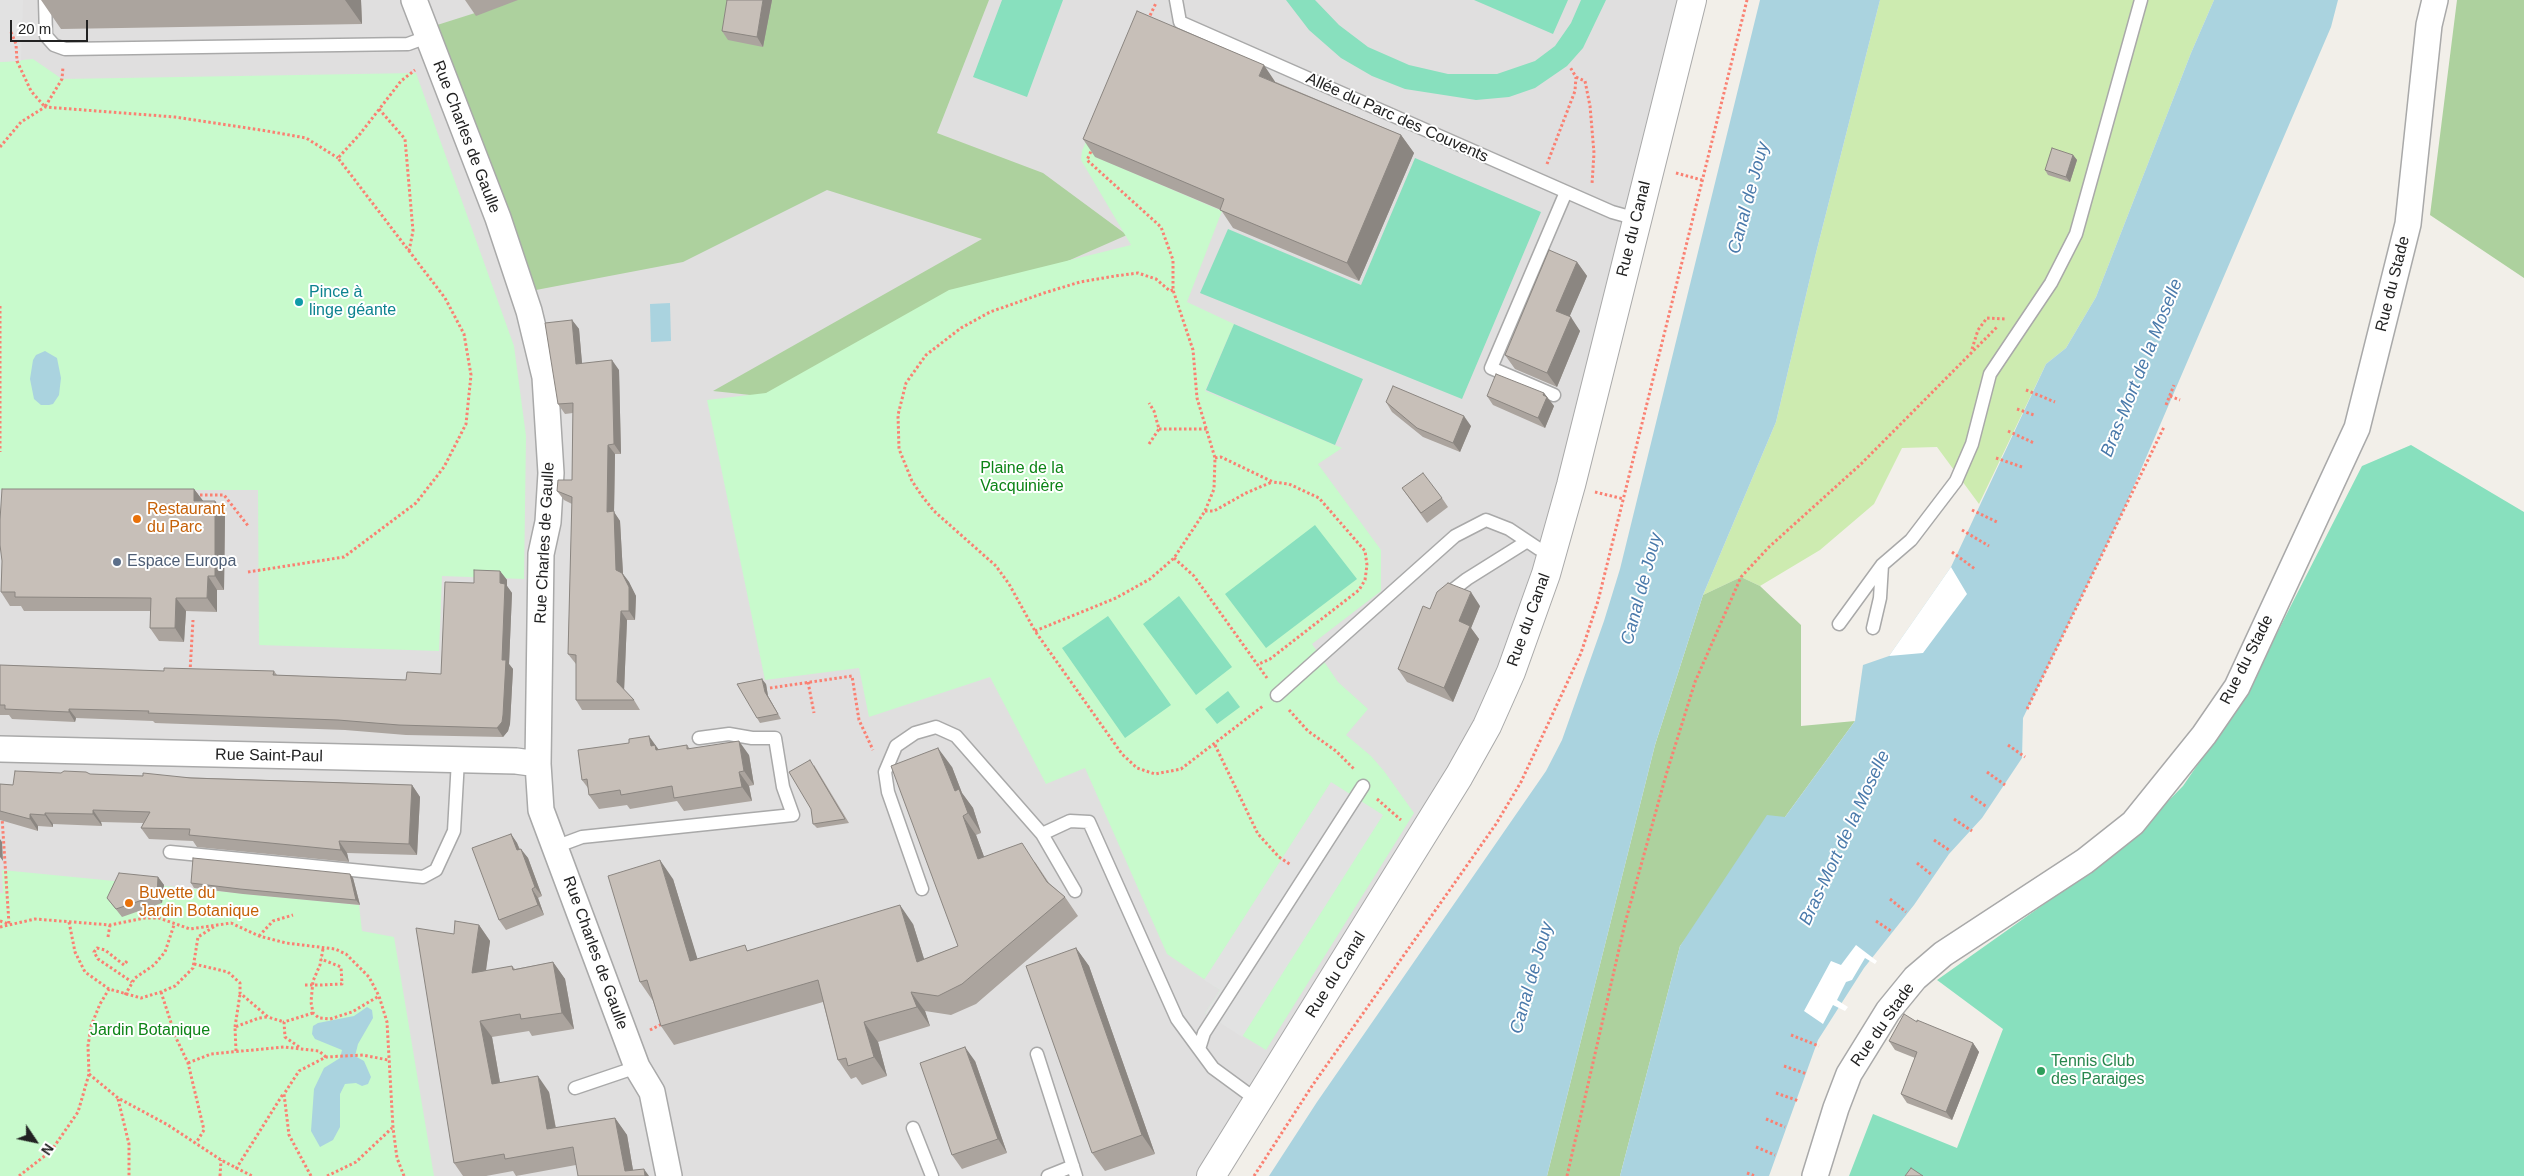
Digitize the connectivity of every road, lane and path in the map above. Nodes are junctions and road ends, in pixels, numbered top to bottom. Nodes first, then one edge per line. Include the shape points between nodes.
1 (45, 0) edge
2 (414, 0) edge
3 (1157, 0) edge
4 (1176, 0) edge
5 (1692, 0) edge
6 (2141, 0) edge
7 (2435, 0) edge
8 (1146, 27) edge
9 (11, 32) dead end
10 (427, 38) junction
11 (64, 49) junction
12 (1570, 67) dead end
13 (1576, 77) junction
14 (401, 81) dead end
15 (45, 107) junction
16 (379, 110) junction
17 (1095, 142) edge
18 (0, 146) edge
19 (338, 158) junction
20 (1542, 182) junction
21 (1566, 192) junction
22 (1587, 202) junction
23 (1637, 219) junction
24 (409, 251) junction
25 (1173, 290) junction
26 (0, 306) edge
27 (2034, 306) junction
28 (2006, 319) junction
29 (1972, 350) junction
30 (2174, 385) dead end
31 (2026, 390) dead end
32 (1554, 395) dead end
33 (2170, 396) junction
34 (2180, 400) dead end
35 (2055, 402) dead end
36 (1150, 403) dead end
37 (2166, 405) dead end
38 (2017, 409) dead end
39 (2034, 416) dead end
40 (2164, 427) dead end
41 (1159, 429) junction
42 (1208, 429) junction
43 (2008, 431) dead end
44 (2034, 443) dead end
45 (1149, 444) dead end
46 (0, 452) edge
47 (1215, 458) junction
48 (1996, 458) dead end
49 (2022, 467) dead end
50 (2137, 481) junction
51 (1273, 482) junction
52 (2144, 484) dead end
53 (185, 495) edge
54 (1972, 510) dead end
55 (1205, 511) junction
56 (1999, 523) dead end
57 (249, 527) dead end
58 (1962, 530) dead end
59 (1526, 542) junction
60 (1989, 546) dead end
61 (1552, 552) junction
62 (1952, 552) dead end
63 (1174, 558) junction
64 (1882, 565) junction
65 (1975, 569) dead end
66 (248, 572) dead end
67 (1432, 606) edge
68 (193, 620) dead end
69 (1839, 624) dead end
70 (1873, 628) dead end
71 (1035, 631) junction
72 (1259, 664) junction
73 (190, 678) edge
74 (808, 682) junction
75 (770, 688) dead end
76 (1277, 695) junction
77 (2027, 709) dead end
78 (814, 713) dead end
79 (699, 738) dead end
80 (1215, 745) junction
81 (2008, 746) dead end
82 (0, 749) edge
83 (890, 757) junction
84 (2025, 757) dead end
85 (458, 760) junction
86 (538, 764) junction
87 (1987, 772) dead end
88 (2005, 785) dead end
89 (1363, 786) junction
90 (1971, 796) dead end
91 (1, 807) edge
92 (1987, 808) dead end
93 (1954, 819) dead end
94 (1972, 831) dead end
95 (1042, 834) junction
96 (1422, 836) junction
97 (1934, 840) dead end
98 (555, 846) junction
99 (1949, 850) dead end
100 (170, 852) dead end
101 (1917, 864) dead end
102 (1305, 875) junction
103 (1932, 875) dead end
104 (922, 889) dead end
105 (1075, 891) dead end
106 (1890, 899) dead end
107 (1906, 912) dead end
108 (293, 915) dead end
109 (1876, 920) dead end
110 (0, 921) edge
111 (69, 922) junction
112 (9, 924) junction
113 (110, 925) junction
114 (174, 925) junction
115 (215, 926) junction
116 (0, 927) edge
117 (1890, 931) dead end
118 (259, 936) junction
119 (108, 937) dead end
120 (323, 949) junction
121 (321, 959) junction
122 (127, 961) dead end
123 (194, 964) junction
124 (132, 982) junction
125 (305, 985) dead end
126 (109, 989) junction
127 (162, 992) junction
128 (240, 993) junction
129 (125, 995) junction
130 (379, 996) junction
131 (312, 1013) junction
132 (268, 1017) junction
133 (284, 1022) junction
134 (667, 1022) edge
135 (235, 1028) junction
136 (647, 1032) dead end
137 (1791, 1035) dead end
138 (1819, 1046) dead end
139 (300, 1048) junction
140 (1199, 1049) junction
141 (236, 1051) junction
142 (1037, 1054) dead end
143 (326, 1058) junction
144 (388, 1060) junction
145 (188, 1063) junction
146 (1784, 1066) dead end
147 (637, 1067) junction
148 (89, 1074) junction
149 (1807, 1074) dead end
150 (575, 1088) dead end
151 (1776, 1093) dead end
152 (284, 1094) junction
153 (118, 1098) junction
154 (1258, 1101) junction
155 (1799, 1101) dead end
156 (1766, 1119) dead end
157 (1785, 1127) dead end
158 (393, 1128) junction
159 (913, 1128) dead end
160 (196, 1143) junction
161 (1756, 1147) dead end
162 (1776, 1155) dead end
163 (221, 1160) junction
164 (236, 1169) junction
165 (1074, 1171) edge
166 (1747, 1173) dead end
167 (21, 1176) edge
168 (129, 1176) edge
169 (220, 1176) edge
170 (252, 1176) edge
171 (312, 1176) edge
172 (327, 1176) edge
173 (404, 1176) edge
174 (669, 1176) edge
175 (932, 1176) edge
176 (1048, 1176) edge
177 (1211, 1176) edge
178 (1567, 1176) edge
179 (1755, 1176) edge
180 (1815, 1176) edge

1 - 11 lane via 46,36 54,45
2 - 10 street, Rue Charles de Gaulle
3 - 8 path
4 - 20 lane, Allée du Parc des Couvents via 1180,22
5 - 23 street, Rue du Canal
6 - 27 lane via 2076,234 2051,283
7 - 180 street, Rue du Stade via 2429,25 2408,224 2357,428 2237,686 2204,735 2133,823 2085,861 1943,954 1915,978 1888,1011 1849,1074
9 - 15 path via 16,44 17,62 31,92
10 - 11 lane via 408,44
10 - 86 street, Rue Charles de Gaulle via 501,227 529,310 545,378 551,473 548,522 541,554
11 - 15 path via 62,79
12 - 13 path
13 - 20 path via 1575,91
13 - 22 path via 1585,81 1590,106 1593,180
14 - 16 path
15 - 18 path via 21,122
15 - 19 path via 175,118 276,132 306,138
16 - 19 path
16 - 24 path via 405,139 413,231
17 - 25 path via 1087,160 1161,226 1173,260
19 - 24 path
20 - 21 lane, Allée du Parc des Couvents
21 - 22 lane, Allée du Parc des Couvents
21 - 32 lane via 1491,368
22 - 23 lane, Allée du Parc des Couvents
23 - 61 street, Rue du Canal
24 - 66 path via 445,298 464,334 471,375 466,424 462,433 444,467 416,503 344,557
25 - 42 path via 1193,350 1197,398
25 - 71 path via 1165,289 1156,279 1138,272 1080,282 1044,293 990,312 961,328 926,355 906,383 897,434 899,449 912,481 934,511 996,566
26 - 46 path
27 - 28 path
27 - 64 lane via 1990,374 1972,444 1956,480 1911,540
28 - 29 path
28 - 29 path via 1987,318 1978,330
29 - 178 path via 1861,464 1769,547 1741,577 1695,682 1666,775 1625,923
30 - 33 path
31 - 35 path
33 - 34 path
33 - 37 path
36 - 41 path
38 - 39 path
40 - 50 path
41 - 42 path
41 - 45 path
42 - 47 path
43 - 44 path
47 - 51 path via 1222,457
47 - 55 path via 1214,489
48 - 49 path
50 - 52 path
50 - 77 path
51 - 55 path via 1214,511
51 - 72 path via 1289,484 1328,505 1365,551 1367,565 1365,580 1359,590 1270,659
53 - 57 path via 224,495
54 - 56 path
55 - 63 path
58 - 60 path
59 - 61 lane
59 - 67 lane via 1467,579
59 - 76 lane via 1486,520 1455,536
61 - 96 street, Rue du Canal via 1511,672 1487,726
62 - 65 path
63 - 71 path via 1150,579 1116,598
63 - 72 path via 1194,576
64 - 69 lane
64 - 70 lane via 1880,598
68 - 73 path
71 - 80 path via 1122,754 1137,768 1155,774 1181,769
72 - 76 path
74 - 75 path
74 - 78 path
74 - 83 path via 852,676 859,720 871,750
76 - 80 path
76 - 89 path via 1308,731 1353,766
79 - 98 lane via 730,734 775,738 783,787 793,815 582,838
80 - 102 path via 1258,834 1280,857
81 - 84 path
82 - 85 street, Rue Saint-Paul
83 - 95 lane via 896,746 915,733 936,727 956,736
83 - 104 lane via 884,772 888,792
85 - 86 street, Rue Saint-Paul
85 - 100 lane via 454,831 436,870 423,877
86 - 98 street, Rue Charles de Gaulle via 541,810
87 - 88 path
89 - 96 path
89 - 102 lane
90 - 92 path
91 - 112 path
93 - 94 path
95 - 105 lane
95 - 140 lane via 1070,821 1089,822 1177,1019
96 - 154 street, Rue du Canal
97 - 99 path
98 - 147 street, Rue Charles de Gaulle
101 - 103 path
102 - 140 lane via 1204,1033
106 - 107 path
108 - 118 path via 274,921
109 - 117 path
110 - 112 path
111 - 112 path via 35,919
111 - 113 path
111 - 126 path via 81,965 95,981
112 - 116 path
113 - 114 path via 159,918
113 - 119 path
114 - 115 path via 190,929
114 - 124 path via 165,952
115 - 118 path via 231,923
115 - 123 path via 198,937
118 - 120 path
120 - 121 path
120 - 130 path via 335,949 357,963 370,977
121 - 125 path, bridge via 341,967 342,984
121 - 131 path via 313,981
122 - 124 path via 124,965 105,950 97,948 94,952 98,959
123 - 127 path via 175,986
123 - 128 path via 228,972 240,983
124 - 129 path
126 - 129 path
126 - 148 path via 91,1026
127 - 129 path via 141,998
127 - 145 path via 176,1038
128 - 132 path
128 - 135 path
130 - 131 path via 352,1012 330,1019 319,1018
130 - 144 path via 387,1022
131 - 133 path
132 - 133 path
132 - 135 path
133 - 139 path via 285,1037
134 - 136 path
135 - 141 path
137 - 138 path
139 - 141 path
139 - 143 path via 319,1051
140 - 154 lane via 1213,1068
141 - 145 path via 211,1054
142 - 165 lane
143 - 144 path via 362,1055
143 - 152 path via 299,1071
144 - 158 path
145 - 160 path via 204,1130
146 - 149 path
147 - 150 lane
147 - 174 street, Rue Charles de Gaulle via 652,1092
148 - 153 path
148 - 167 path via 82,1105 69,1127 51,1151
151 - 155 path
152 - 164 path
152 - 171 path via 289,1134
153 - 160 path
153 - 168 path via 129,1144
154 - 177 street, Rue du Canal
156 - 157 path
158 - 172 path via 356,1162
158 - 173 path
159 - 175 lane
160 - 163 path
161 - 162 path
163 - 164 path
163 - 169 path
164 - 170 path
165 - 176 lane
166 - 179 path

